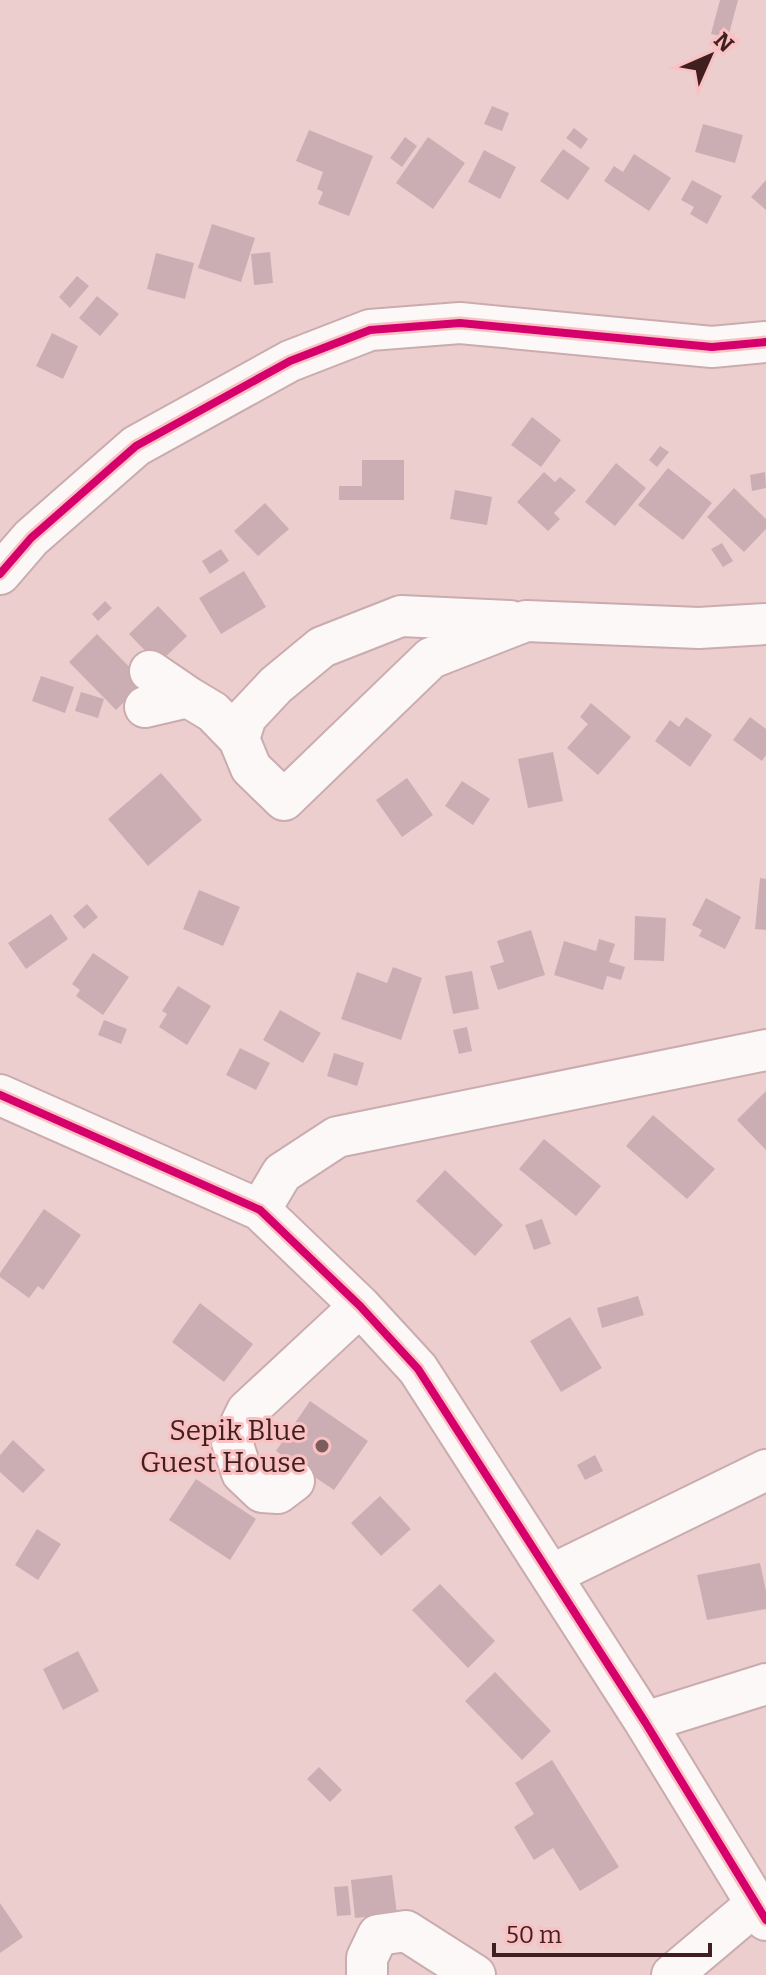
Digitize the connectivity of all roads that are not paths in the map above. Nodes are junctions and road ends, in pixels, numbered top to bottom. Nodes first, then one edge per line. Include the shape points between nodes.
1 (766, 342) edge
2 (0, 574) edge
3 (526, 621) junction
4 (766, 624) edge
5 (147, 689) dead end
6 (239, 739) junction
7 (766, 1050) edge
8 (0, 1095) edge
9 (260, 1210) junction
10 (360, 1306) junction
11 (766, 1470) edge
12 (294, 1481) dead end
13 (551, 1575) junction
14 (766, 1684) edge
15 (645, 1722) junction
16 (761, 1912) edge
17 (367, 1975) edge
18 (475, 1975) edge
19 (672, 1975) edge

1 - 2 street via 712,347 460,323 370,330 290,361 136,446 31,538
3 - 4 street via 699,628
3 - 6 street via 401,616 322,647 246,717
3 - 6 street via 431,658 284,800 251,768
5 - 6 street via 188,697 213,712
7 - 9 street via 337,1137 282,1173
8 - 9 street
9 - 10 street
10 - 12 street via 247,1411 232,1442 242,1473 262,1492 278,1493
10 - 13 street via 418,1369
11 - 13 street
13 - 15 street
14 - 15 street
15 - 16 street
16 - 19 street
17 - 18 street via 367,1958 378,1935 406,1931

